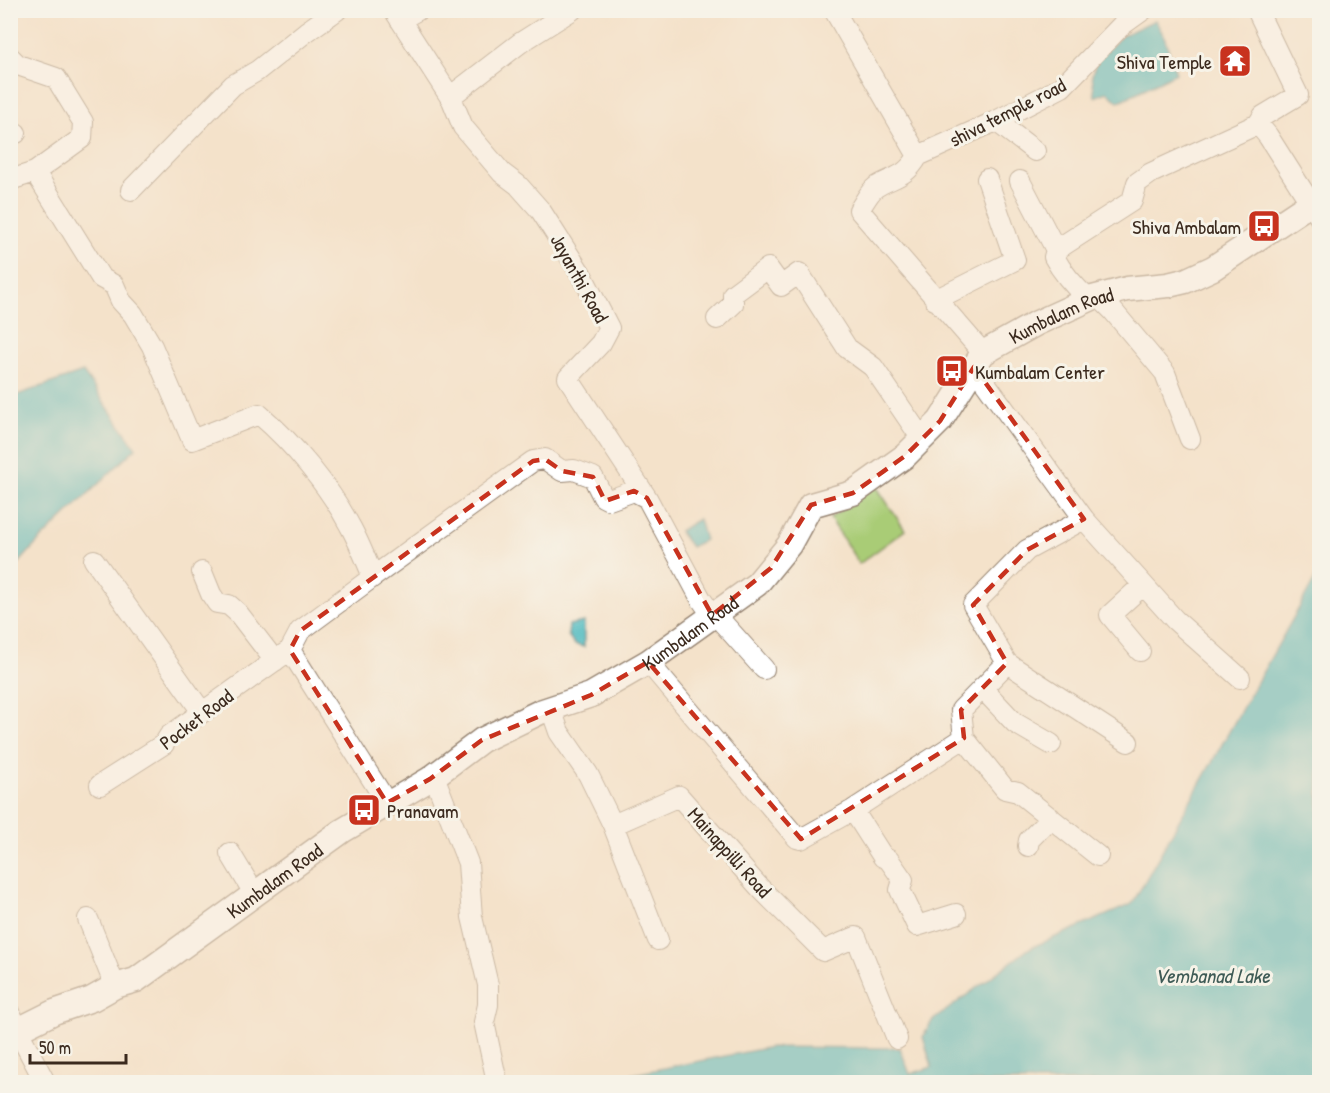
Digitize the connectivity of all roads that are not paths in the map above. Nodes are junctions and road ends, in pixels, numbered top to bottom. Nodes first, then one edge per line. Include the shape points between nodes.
1 (337, 10) edge
2 (418, 10) edge
3 (572, 10) edge
4 (834, 10) edge
5 (1143, 10) edge
6 (1257, 10) edge
7 (397, 15) edge
8 (13, 64) edge
9 (450, 97) junction
10 (996, 122) junction
11 (1258, 124) junction
12 (1035, 151) dead end
13 (918, 156) junction
14 (35, 172) junction
15 (987, 179) dead end
16 (10, 180) edge
17 (1020, 181) dead end
18 (131, 190) dead end
19 (1316, 206) edge
20 (1056, 250) junction
21 (1093, 298) junction
22 (935, 300) junction
23 (717, 319) dead end
24 (979, 360) junction
25 (922, 439) junction
26 (1190, 440) dead end
27 (647, 498) junction
28 (1084, 519) junction
29 (94, 560) dead end
30 (202, 572) dead end
31 (373, 577) junction
32 (1143, 585) junction
33 (713, 614) junction
34 (1140, 651) dead end
35 (282, 655) junction
36 (648, 662) junction
37 (1007, 663) junction
38 (764, 669) dead end
39 (1240, 678) dead end
40 (982, 688) junction
41 (550, 709) junction
42 (202, 712) junction
43 (964, 738) junction
44 (1128, 742) dead end
45 (1051, 744) dead end
46 (434, 776) junction
47 (100, 785) dead end
48 (387, 803) junction
49 (853, 810) junction
50 (1051, 818) junction
51 (613, 825) junction
52 (1028, 846) dead end
53 (230, 853) dead end
54 (1098, 856) dead end
55 (254, 893) junction
56 (957, 914) dead end
57 (88, 919) dead end
58 (658, 940) dead end
59 (115, 986) junction
60 (13, 1026) edge
61 (897, 1039) dead end
62 (45, 1083) edge
63 (497, 1083) edge

1 - 18 street via 233,85
2 - 7 street
3 - 9 street via 520,43
4 - 13 street
5 - 10 street, shiva temple road via 1122,25 1062,87
6 - 11 street via 1298,94 1263,116
7 - 9 street, Jayanthi Road
8 - 14 street via 56,78 83,122 82,138
9 - 27 street, Jayanthi Road via 463,127 541,211 583,277 609,328 601,343 568,378
10 - 12 street
10 - 13 street, shiva temple road
11 - 19 street
11 - 20 street via 1151,173 1137,183 1132,201
13 - 22 street via 902,176 874,188 859,210
14 - 16 street
14 - 31 street via 101,278 114,285 138,322 192,440 259,414 321,481 350,526
15 - 22 street via 1016,260
17 - 20 street
19 - 21 main road, Kumbalam Road via 1185,281
20 - 21 street via 1054,257 1069,281
21 - 24 main road, Kumbalam Road
21 - 26 street via 1113,310 1165,373
22 - 24 street
23 - 25 street via 733,304 733,294 768,268 781,286 799,273 847,348 873,367
24 - 25 main road, Kumbalam Road via 940,421
24 - 28 street
25 - 33 main road, Kumbalam Road via 853,493 811,505 789,545 757,584
27 - 31 street, Pocket Road via 634,491 609,500 603,497 593,477 574,470 562,471 545,459 533,461
27 - 33 street, Jayanthi Road via 701,599
28 - 32 street
28 - 37 street via 1027,550 973,605
29 - 42 street
30 - 35 street via 217,603 229,604
31 - 35 street, Pocket Road via 300,631
32 - 34 street via 1110,615
32 - 39 street via 1175,620
33 - 36 main road, Kumbalam Road
33 - 38 street, Jayanthi Road
35 - 42 street, Pocket Road
35 - 48 street
36 - 41 main road, Kumbalam Road via 591,695
36 - 49 street via 797,838
37 - 40 street
37 - 44 street
40 - 43 street via 961,710
40 - 45 street via 1015,723
41 - 46 main road, Kumbalam Road via 482,740
41 - 51 street via 559,732 588,774
42 - 47 street, Pocket Road via 164,744
43 - 49 street
43 - 50 street via 1005,789 1018,792
46 - 48 main road, Kumbalam Road
46 - 63 street via 468,863 472,917 488,985 484,1022
48 - 55 main road, Kumbalam Road
49 - 56 street via 903,880 900,890 916,926
50 - 52 street via 1029,840
50 - 54 street
51 - 58 street
51 - 61 street, Mainappilli Road via 679,796 760,888 823,951 856,937
53 - 55 street
55 - 59 main road, Kumbalam Road via 136,980
57 - 59 street
59 - 60 main road, Kumbalam Road via 92,999
60 - 62 street

